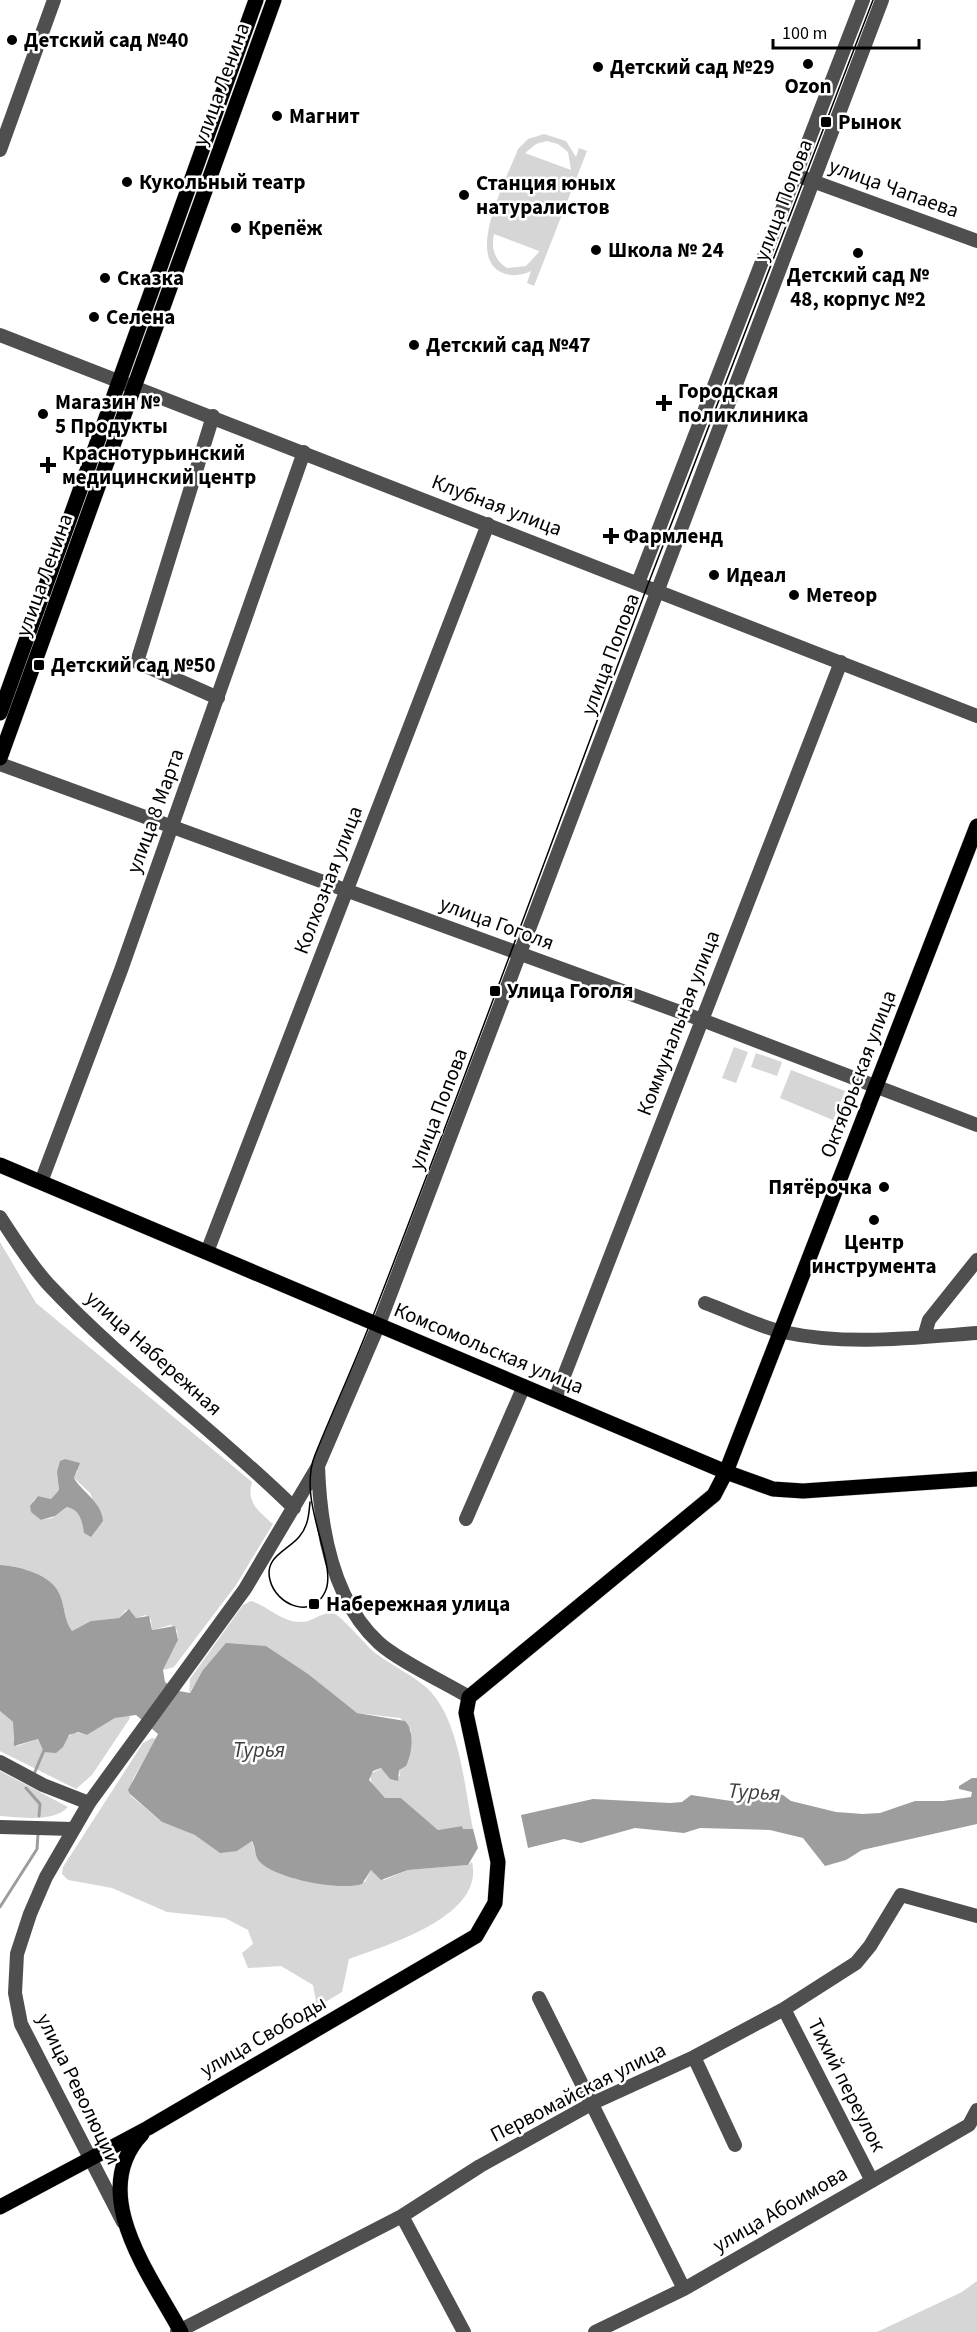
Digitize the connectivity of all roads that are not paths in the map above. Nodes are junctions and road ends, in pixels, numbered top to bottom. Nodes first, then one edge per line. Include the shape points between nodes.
1 (54, 0) edge
2 (256, 0) edge
3 (274, 0) edge
4 (863, 0) edge
5 (882, 0) edge
6 (0, 150) edge
7 (796, 175) junction
8 (812, 181) junction
9 (977, 241) edge
10 (0, 335) edge
11 (120, 380) junction
12 (135, 386) junction
13 (213, 416) junction
14 (304, 452) junction
15 (488, 524) junction
16 (638, 583) junction
17 (656, 590) junction
18 (841, 662) junction
19 (218, 698) junction
20 (0, 713) edge
21 (977, 716) edge
22 (0, 758) edge
23 (0, 764) edge
24 (171, 826) junction
25 (977, 826) edge
26 (346, 890) junction
27 (519, 953) junction
28 (702, 1020) junction
29 (876, 1086) junction
30 (977, 1125) edge
31 (0, 1165) edge
32 (40, 1182) junction
33 (0, 1217) edge
34 (207, 1252) junction
35 (977, 1260) edge
36 (705, 1303) dead end
37 (379, 1324) junction
38 (781, 1332) junction
39 (977, 1333) edge
40 (924, 1337) junction
41 (524, 1386) junction
42 (555, 1399) junction
43 (318, 1466) junction
44 (726, 1472) junction
45 (977, 1479) edge
46 (294, 1508) junction
47 (466, 1519) dead end
48 (469, 1697) junction
49 (0, 1762) edge
50 (89, 1803) junction
51 (0, 1827) edge
52 (73, 1829) junction
53 (977, 1916) edge
54 (539, 1998) dead end
55 (784, 2009) junction
56 (694, 2057) junction
57 (593, 2103) junction
58 (977, 2110) edge
59 (148, 2128) junction
60 (735, 2145) dead end
61 (90, 2159) junction
62 (872, 2181) junction
63 (0, 2207) edge
64 (402, 2216) junction
65 (128, 2231) junction
66 (684, 2289) junction
67 (180, 2332) edge
68 (464, 2332) edge
69 (595, 2332) edge

1 - 6 street
2 - 11 main road, улица Ленина
3 - 12 main road, улица Ленина
4 - 7 street, улица Попова
5 - 8 street, улица Попова
7 - 8 street, улица Чапаева
7 - 16 street, улица Попова
8 - 9 street, улица Чапаева
8 - 17 street, улица Попова
10 - 11 street, Клубная улица
11 - 12 street, Клубная улица
11 - 20 main road, улица Ленина
12 - 13 street, Клубная улица
12 - 22 main road, улица Ленина
13 - 14 street, Клубная улица
13 - 19 street via 137,662
14 - 15 street, Клубная улица
14 - 19 street, улица 8 Марта
15 - 16 street, Клубная улица
15 - 26 street, Колхозная улица
16 - 17 street, Клубная улица
17 - 18 street, Клубная улица
17 - 27 street, улица Попова
18 - 21 street, Клубная улица
18 - 28 street, Коммунальная улица
19 - 24 street, улица 8 Марта
23 - 24 street, улица Гоголя
24 - 26 street, улица Гоголя
24 - 32 street, улица 8 Марта
25 - 29 main road, Октябрьская улица
26 - 27 street, улица Гоголя
26 - 34 street, Колхозная улица
27 - 28 street, улица Гоголя
27 - 37 street, улица Попова
28 - 29 street, улица Гоголя
28 - 42 street, Коммунальная улица
29 - 30 street, улица Гоголя
29 - 38 main road, Октябрьская улица
31 - 32 main road, Комсомольская улица
32 - 34 main road, Комсомольская улица
33 - 46 street, улица Набережная via 49,1284 138,1371
34 - 37 main road, Комсомольская улица
35 - 40 street via 929,1320
36 - 38 street
37 - 41 main road, Комсомольская улица
37 - 43 street, улица Попова
38 - 40 street via 874,1341
38 - 44 main road, Октябрьская улица
39 - 40 street
41 - 42 main road, Комсомольская улица
41 - 47 street
42 - 44 main road, Комсомольская улица
43 - 46 street, улица Попова
43 - 48 street via 328,1546 355,1616 380,1644
44 - 45 main road, Комсомольская улица via 773,1489 803,1491
44 - 48 main road, Октябрьская улица via 714,1495
46 - 50 street, улица Революции via 245,1589
48 - 59 main road, улица Свободы via 466,1713 498,1862 495,1903 476,1935
49 - 50 street
50 - 52 street, улица Революции
51 - 52 street
52 - 61 street, улица Революции via 30,1914 17,1954 15,1993 21,2024 32,2049
53 - 55 street, Первомайская улица via 901,1895 856,1963
54 - 57 street
55 - 56 street, Первомайская улица
55 - 62 street, Тихий переулок
56 - 57 street, Первомайская улица
56 - 60 street
57 - 64 street, Первомайская улица via 480,2166
57 - 66 street
58 - 62 street, улица Абоимова via 969,2125
59 - 61 main road, улица Свободы
59 - 65 main road via 123,2164 118,2188 120,2210
61 - 63 main road, улица Свободы
61 - 65 street, улица Революции
62 - 66 street, улица Абоимова
64 - 67 street, Первомайская улица
64 - 68 street
65 - 67 main road, улица Революции
66 - 69 street, улица Абоимова

